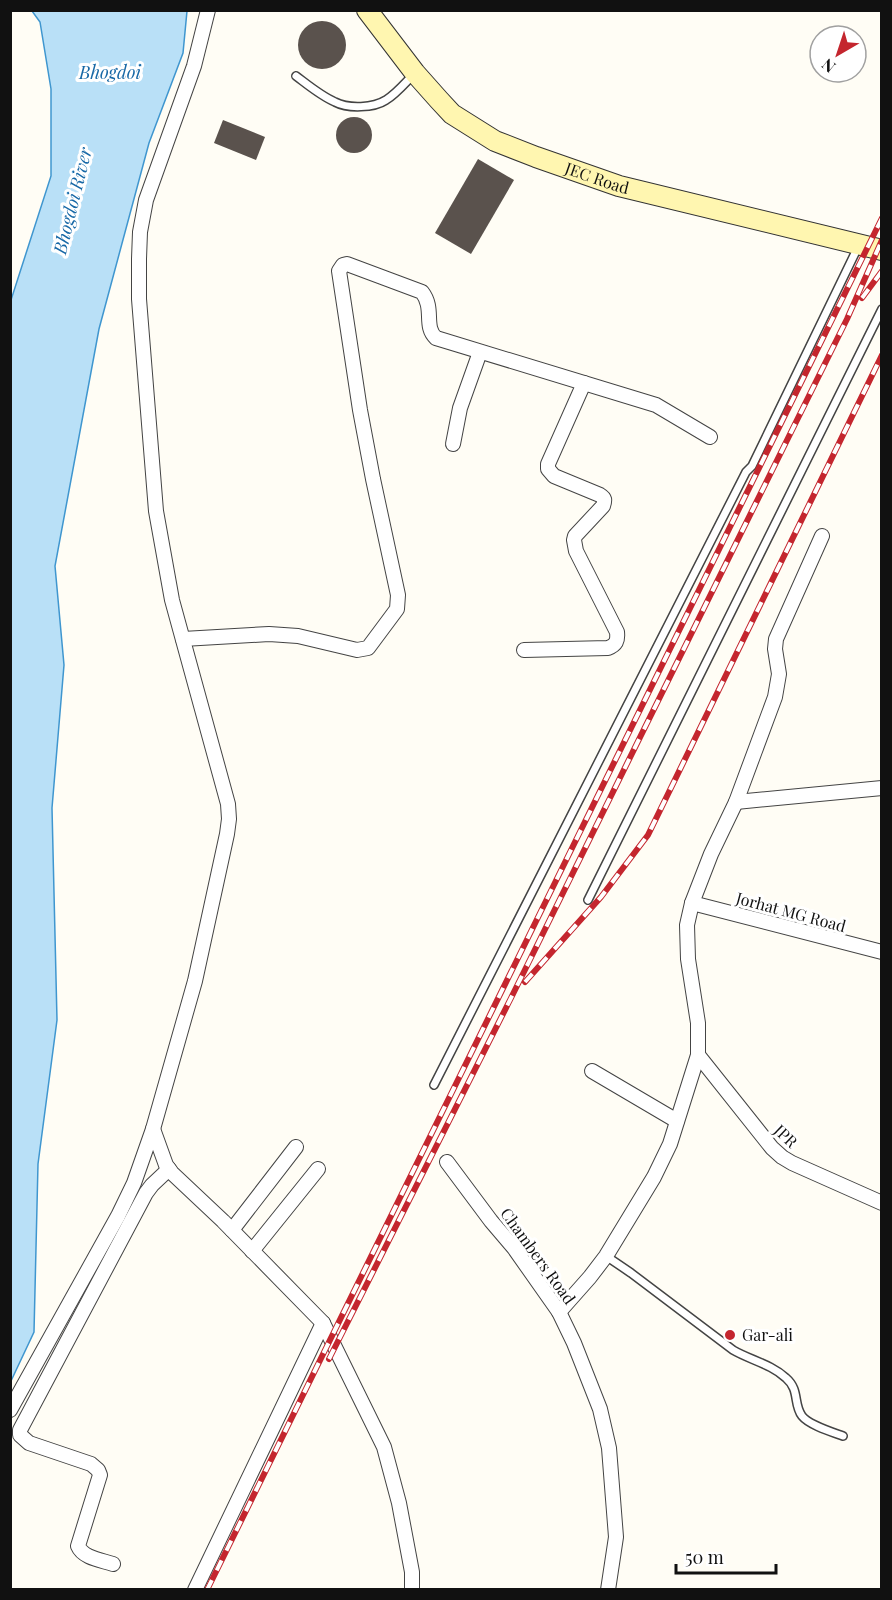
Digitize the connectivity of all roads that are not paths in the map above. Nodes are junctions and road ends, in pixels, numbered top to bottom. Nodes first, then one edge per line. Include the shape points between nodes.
1 (208, 10) edge
2 (368, 10) edge
3 (415, 73) junction
4 (296, 76) dead end
5 (859, 244) junction
6 (882, 250) edge
7 (882, 309) edge
8 (480, 352) junction
9 (584, 383) junction
10 (710, 437) dead end
11 (453, 444) dead end
12 (822, 536) dead end
13 (183, 639) junction
14 (524, 650) dead end
15 (882, 788) edge
16 (736, 802) junction
17 (588, 900) dead end
18 (692, 903) junction
19 (882, 952) edge
20 (698, 1055) junction
21 (592, 1071) dead end
22 (434, 1085) dead end
23 (677, 1121) junction
24 (153, 1130) junction
25 (296, 1147) dead end
26 (447, 1162) dead end
27 (169, 1168) junction
28 (318, 1169) dead end
29 (882, 1203) edge
30 (232, 1230) junction
31 (252, 1251) junction
32 (606, 1256) junction
33 (559, 1312) junction
34 (323, 1323) junction
35 (10, 1410) edge
36 (843, 1436) dead end
37 (114, 1564) dead end
38 (195, 1590) edge
39 (412, 1590) edge
40 (608, 1590) edge

1 - 13 street via 194,66 146,200 140,232 139,299 156,511
2 - 3 street, JEC Road
3 - 4 lane via 388,99 366,106 334,102
3 - 5 street, JEC Road via 452,114 495,141 536,157 619,186
5 - 6 street, JEC Road
5 - 22 lane via 752,466
7 - 17 lane
8 - 9 street
8 - 11 street via 460,408
8 - 13 street via 442,341 432,334 429,305 422,292 343,265 339,272 360,410 398,596 397,609 364,650 269,634
9 - 10 street via 656,405
9 - 14 street via 548,469 554,476 604,498 603,506 574,540 618,638 608,648
12 - 16 street via 776,639 778,689
13 - 24 street via 229,819 195,981
15 - 16 street
16 - 18 street
18 - 19 street, Jorhat MG Road
18 - 20 street via 686,944 698,1023
20 - 23 street
20 - 29 street, JPR via 782,1157
21 - 23 street
23 - 32 street via 665,1157
24 - 27 street
24 - 35 street via 128,1199
25 - 30 street
26 - 33 street, Chambers Road
27 - 30 street
27 - 37 street via 146,1193 20,1430 29,1443 91,1464 98,1470 100,1475 78,1549
28 - 31 street
30 - 31 street
31 - 34 street
32 - 33 street
32 - 36 lane via 733,1350 786,1378 795,1387 802,1416
33 - 40 street, Chambers Road via 600,1408 609,1448 616,1537
34 - 38 street
34 - 39 street via 384,1447 399,1503

